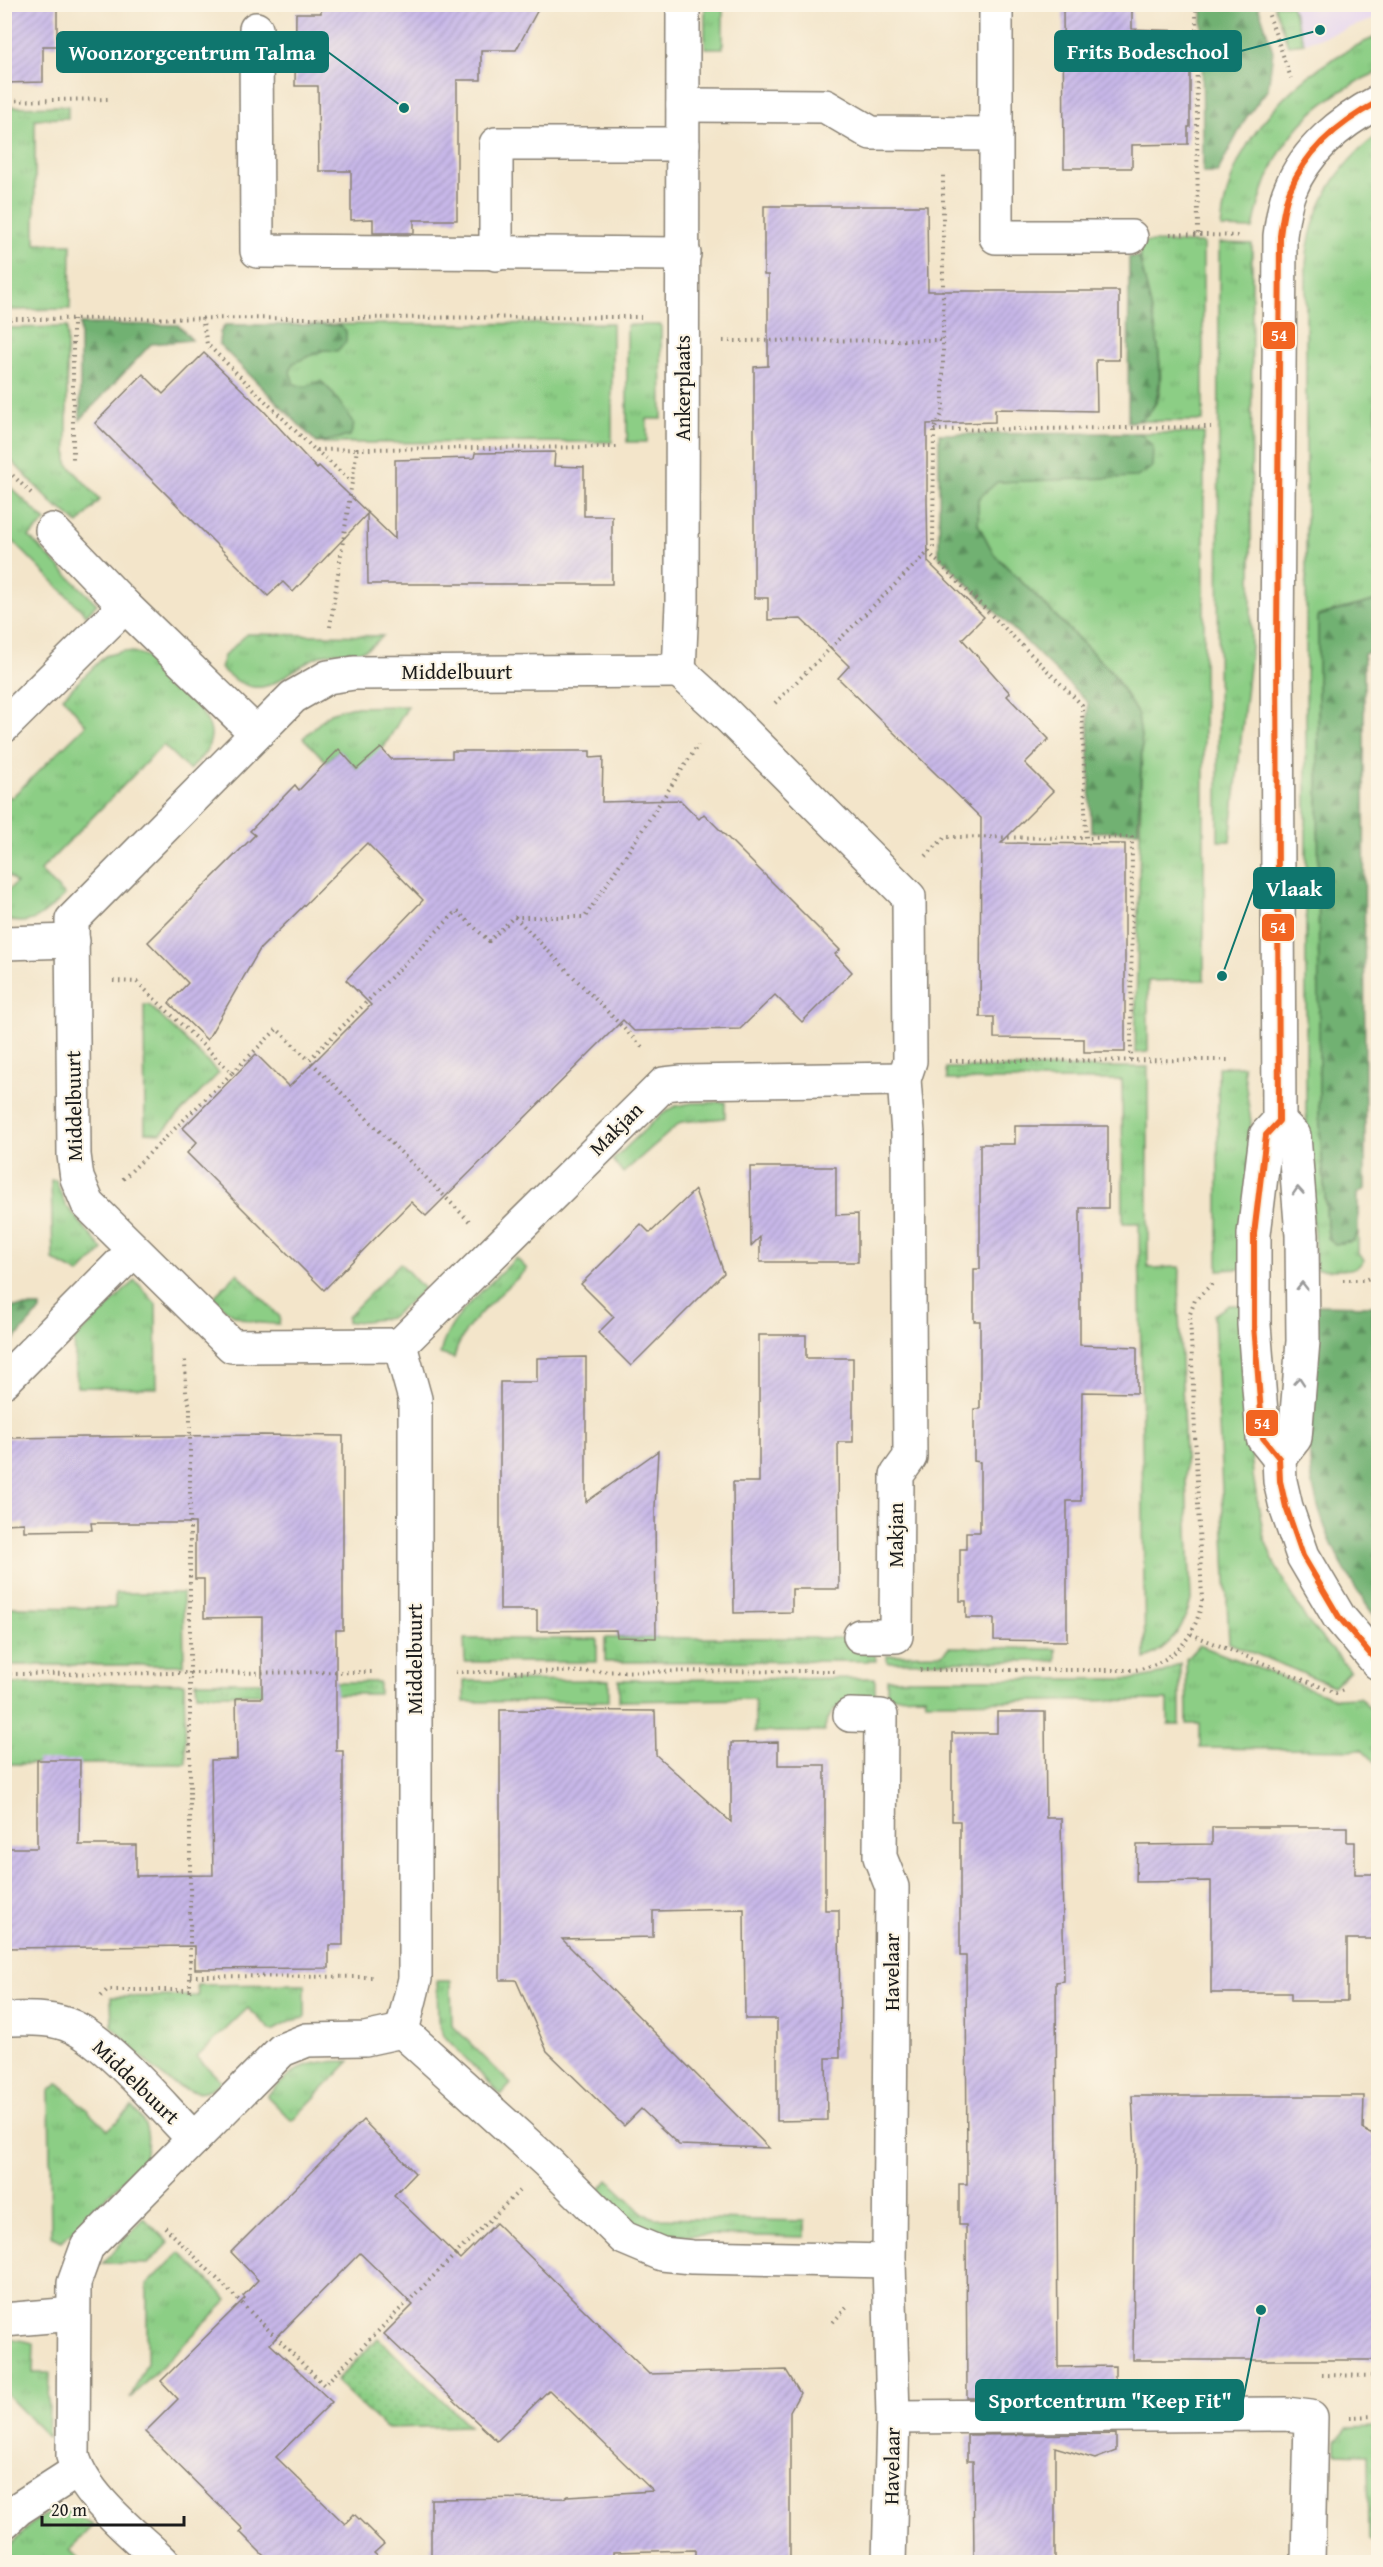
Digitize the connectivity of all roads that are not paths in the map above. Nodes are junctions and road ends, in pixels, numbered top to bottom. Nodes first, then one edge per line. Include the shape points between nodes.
1 (683, 4) edge
2 (996, 4) edge
3 (256, 29) dead end
4 (1378, 102) edge
5 (683, 105) junction
6 (995, 134) junction
7 (683, 144) junction
8 (1131, 237) road end
9 (496, 254) junction
10 (684, 254) junction
11 (52, 530) dead end
12 (125, 606) junction
13 (679, 671) junction
14 (4, 726) edge
15 (256, 734) junction
16 (73, 941) junction
17 (4, 943) edge
18 (904, 1079) junction
19 (1280, 1121) junction
20 (134, 1250) junction
21 (400, 1345) junction
22 (4, 1381) edge
23 (1279, 1458) junction
24 (860, 1636) dead end
25 (1378, 1663) edge
26 (850, 1715) dead end
27 (4, 2019) edge
28 (402, 2031) junction
29 (194, 2139) junction
30 (889, 2261) junction
31 (73, 2314) junction
32 (4, 2320) edge
33 (892, 2417) junction
34 (77, 2471) junction
35 (4, 2522) edge
36 (163, 2562) edge
37 (889, 2562) edge
38 (1308, 2562) edge

1 - 5 street, Ankerplaats
2 - 6 street
3 - 9 street via 257,251
4 - 19 street via 1330,134 1309,160 1290,189 1280,236
5 - 6 street via 825,106 871,134
5 - 7 street, Ankerplaats
6 - 8 street via 996,237
7 - 9 street via 496,144
7 - 10 street, Ankerplaats
9 - 10 street
10 - 13 street, Ankerplaats
11 - 12 street
12 - 14 street
12 - 15 street
13 - 15 street, Middelbuurt via 341,674 304,689
13 - 18 street, Makjan via 909,897 910,1061
15 - 16 street, Middelbuurt via 72,920
16 - 17 street
16 - 20 street, Middelbuurt via 75,1167 83,1196 92,1209
18 - 21 street, Makjan via 664,1084
18 - 24 street, Makjan via 908,1134 910,1457 897,1475 896,1636
23 -> 19 street via 1295,1438 1302,1341 1302,1235 1294,1136
19 - 23 street via 1266,1136 1253,1247 1254,1333 1263,1438
20 - 21 street, Middelbuurt via 232,1346
20 - 22 street
21 - 28 street, Middelbuurt via 415,1399 415,1979
23 - 25 street via 1286,1508 1303,1556 1338,1617
26 - 30 street, Havelaar via 881,1716 880,1857 892,1887
27 - 29 street, Middelbuurt via 45,2019 72,2026 99,2044
28 - 29 street, Middelbuurt via 365,2039 295,2043 267,2063
28 - 30 street via 547,2162 624,2238 662,2254
29 - 31 street, Middelbuurt via 87,2247 74,2283
30 - 33 street, Havelaar
31 - 32 street
31 - 34 street, Middelbuurt via 73,2456
33 - 37 street, Havelaar
33 - 38 street via 1311,2417
34 - 35 street via 18,2508
34 - 36 street

